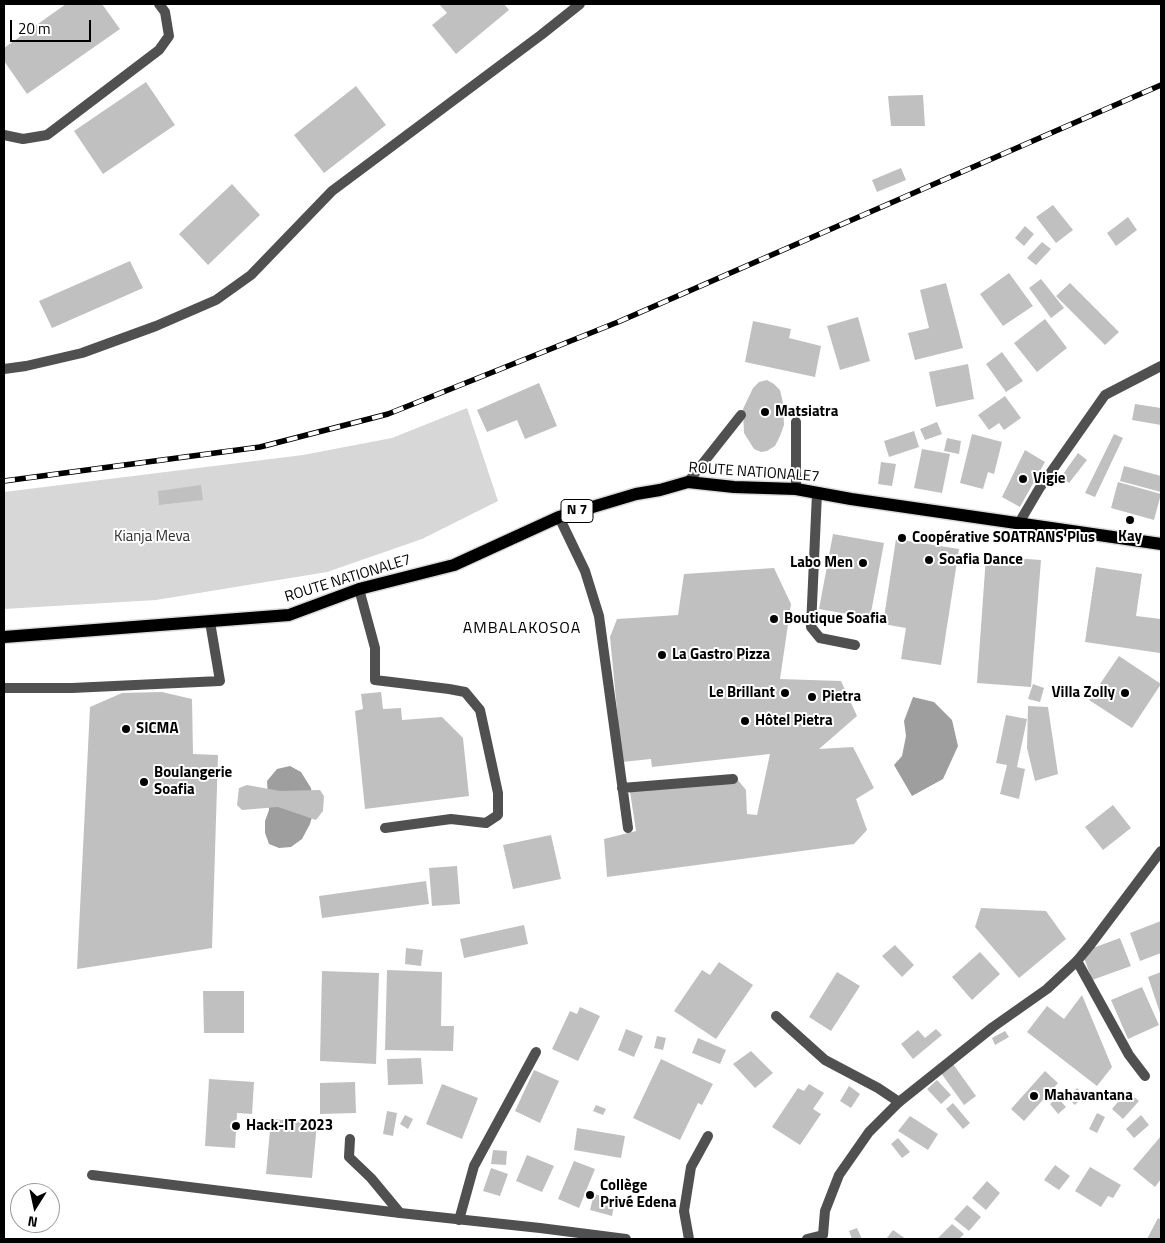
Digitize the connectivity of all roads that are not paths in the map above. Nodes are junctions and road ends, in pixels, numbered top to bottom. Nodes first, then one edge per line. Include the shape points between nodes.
1 (159, 4) edge
2 (580, 4) edge
3 (4, 135) edge
4 (1161, 366) edge
5 (4, 370) edge
6 (742, 416) dead end
7 (796, 422) dead end
8 (688, 482) junction
9 (796, 489) junction
10 (817, 493) junction
11 (559, 517) junction
12 (1019, 523) junction
13 (1161, 544) edge
14 (359, 589) junction
15 (210, 622) junction
16 (4, 637) edge
17 (855, 645) dead end
18 (4, 688) edge
19 (733, 779) dead end
20 (622, 788) junction
21 (385, 828) dead end
22 (628, 828) dead end
23 (1161, 851) edge
24 (1077, 961) junction
25 (776, 1016) dead end
26 (536, 1052) dead end
27 (1145, 1076) dead end
28 (899, 1102) junction
29 (708, 1136) dead end
30 (350, 1139) dead end
31 (92, 1175) dead end
32 (400, 1214) junction
33 (459, 1220) junction
34 (823, 1238) edge
35 (626, 1239) edge
36 (689, 1239) edge
37 (807, 1239) edge

1 - 3 street via 165,12 169,36 159,50 47,135 24,139
2 - 5 street via 332,191 250,275 216,300 82,353
4 - 12 street via 1105,396
6 - 8 street
7 - 9 street
8 - 9 main road, ROUTE NATIONALE7 / N 7
8 - 11 main road, ROUTE NATIONALE7 / N 7
9 - 10 main road, ROUTE NATIONALE7 / N 7
10 - 12 main road, ROUTE NATIONALE7 / N 7
10 - 17 street via 811,627 820,638
11 - 14 main road, ROUTE NATIONALE7 / N 7 via 454,565
11 - 20 street via 585,571 599,616
12 - 13 main road, ROUTE NATIONALE7 / N 7
14 - 15 main road, ROUTE NATIONALE7 / N 7 via 288,615
14 - 21 street via 375,648 375,680 465,692 480,710 498,793 498,815 486,824 451,819
15 - 16 main road, ROUTE NATIONALE7 / N 7
15 - 18 street via 220,681
19 - 20 street
20 - 22 street
23 - 24 street
24 - 27 street via 1129,1055
24 - 28 street via 1048,989 993,1027
25 - 28 street via 826,1060
26 - 33 street via 474,1166
28 - 34 street via 869,1132 839,1175 825,1211
29 - 36 street via 691,1166 684,1210
30 - 32 street via 349,1156
31 - 32 street
32 - 33 street
33 - 35 street
34 - 37 street

